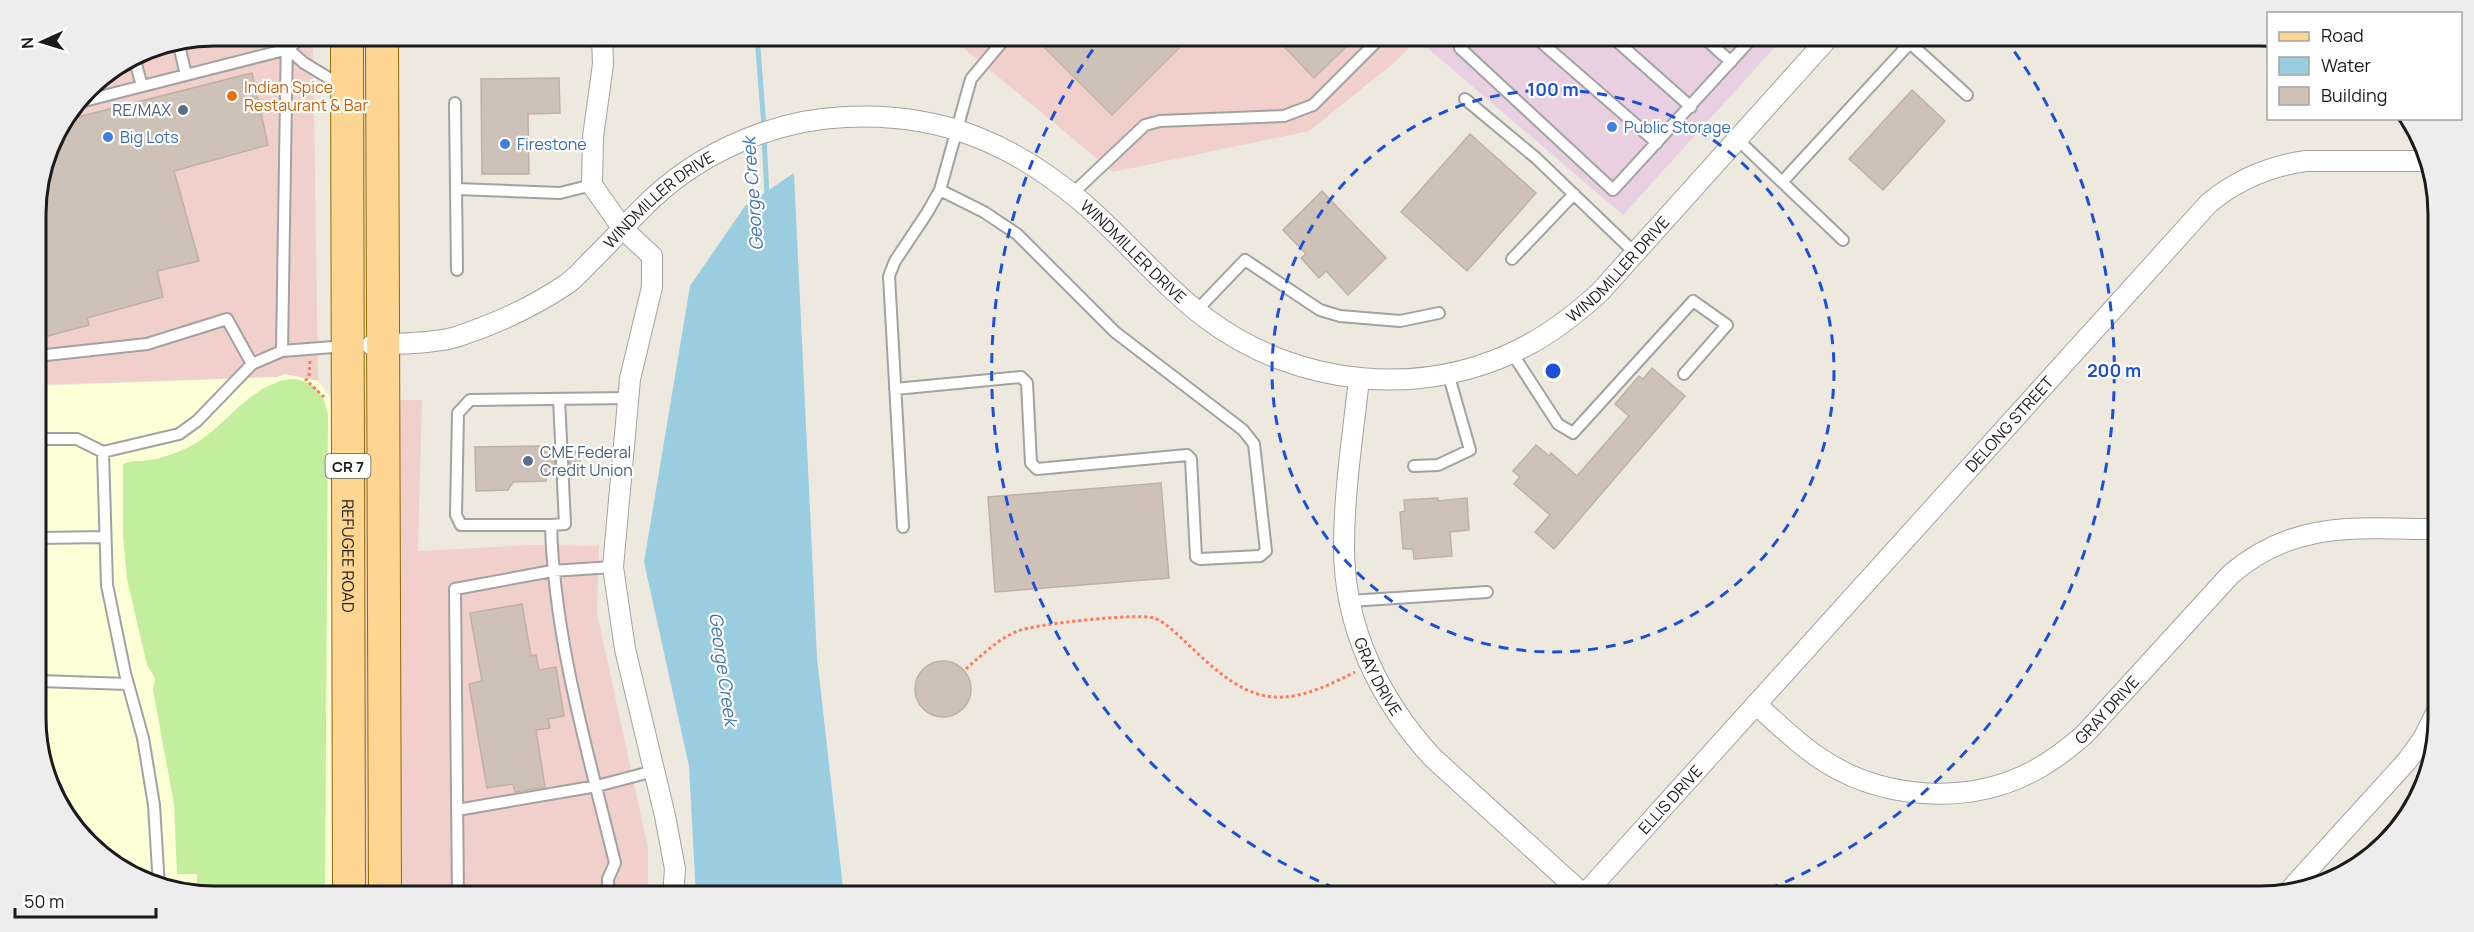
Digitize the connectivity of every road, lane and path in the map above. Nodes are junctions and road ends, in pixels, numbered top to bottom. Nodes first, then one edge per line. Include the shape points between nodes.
1 (1372, 46) edge
2 (1461, 46) edge
3 (1546, 46) edge
4 (1623, 46) edge
5 (1713, 46) edge
6 (1745, 46) edge
7 (1821, 46) edge
8 (1906, 46) edge
9 (1914, 46) edge
10 (290, 47) edge
11 (347, 47) edge
12 (381, 47) edge
13 (602, 47) edge
14 (998, 47) edge
15 (288, 49) junction
16 (180, 50) edge
17 (1731, 62) junction
18 (136, 66) edge
19 (186, 75) junction
20 (142, 86) junction
21 (348, 89) junction
22 (1967, 95) dead end
23 (93, 99) edge
24 (1465, 99) dead end
25 (456, 103) dead end
26 (1691, 107) junction
27 (958, 130) junction
28 (1737, 139) junction
29 (1657, 143) junction
30 (2419, 161) edge
31 (1783, 181) junction
32 (592, 185) junction
33 (456, 189) junction
34 (940, 190) junction
35 (1072, 194) junction
36 (1574, 194) junction
37 (623, 229) junction
38 (1843, 240) dead end
39 (1635, 253) junction
40 (1512, 259) dead end
41 (457, 270) dead end
42 (1197, 310) junction
43 (1439, 313) dead end
44 (367, 345) junction
45 (282, 351) junction
46 (1512, 353) junction
47 (47, 355) edge
48 (252, 364) junction
49 (1448, 373) junction
50 (1684, 374) dead end
51 (1359, 378) junction
52 (895, 388) junction
53 (628, 398) junction
54 (559, 399) junction
55 (47, 440) edge
56 (103, 452) junction
57 (1414, 466) dead end
58 (551, 525) junction
59 (903, 527) dead end
60 (2428, 529) edge
61 (105, 537) junction
62 (46, 538) edge
63 (613, 567) junction
64 (552, 571) junction
65 (1487, 592) dead end
66 (1350, 601) junction
67 (1370, 664) junction
68 (966, 669) dead end
69 (46, 681) edge
70 (128, 684) junction
71 (1756, 704) junction
72 (2427, 731) edge
73 (654, 771) junction
74 (597, 786) junction
75 (457, 810) junction
76 (158, 876) edge
77 (2298, 881) edge
78 (1572, 885) edge
79 (1594, 885) edge
80 (349, 886) edge
81 (385, 886) edge
82 (458, 886) edge
83 (608, 886) edge
84 (674, 886) edge

1 - 35 lane via 1313,105 1284,116 1160,121 1146,125
2 - 29 lane via 1613,190
3 - 29 lane
4 - 26 lane
5 - 17 lane
6 - 17 lane
7 - 28 street, WINDMILLER DRIVE
8 - 31 lane
9 - 22 lane
10 - 15 lane
11 - 21 main road, REFUGEE ROAD / CR 7
12 - 44 main road, REFUGEE ROAD / CR 7
13 - 32 street
14 - 27 lane via 970,79
15 - 19 lane
15 - 21 lane
15 - 45 lane
16 - 19 lane
17 - 26 lane
18 - 20 lane
19 - 20 lane
20 - 23 lane
21 - 44 main road, REFUGEE ROAD / CR 7
24 - 36 lane
25 - 33 lane
26 - 29 lane
27 - 34 lane
27 - 35 street, WINDMILLER DRIVE via 980,136 1038,169
27 - 37 street, WINDMILLER DRIVE via 921,119 845,117 776,127 702,159 655,196
28 - 31 lane
28 - 39 street, WINDMILLER DRIVE
30 - 71 street, DELONG STREET via 2306,161 2262,172 2221,194 2194,217
31 - 38 lane
32 - 33 lane via 560,193
32 - 37 street
33 - 41 lane
34 - 52 lane via 889,276
34 - 52 lane via 1017,234 1115,332 1243,430 1254,444 1266,551 1260,556 1196,557 1191,459 1187,455 1037,469 1030,463 1027,383 1021,377
35 - 42 street, WINDMILLER DRIVE
36 - 39 lane
36 - 40 lane
37 - 44 street, WINDMILLER DRIVE via 567,285 515,313 453,338
37 - 53 street via 652,256 652,287
39 - 46 street, WINDMILLER DRIVE via 1577,313
42 - 43 lane via 1245,260 1320,310 1340,316 1400,321
42 - 51 street, WINDMILLER DRIVE via 1230,335 1285,362
44 - 45 lane
44 - 80 main road, REFUGEE ROAD / CR 7
44 - 81 main road, REFUGEE ROAD / CR 7
45 - 48 lane
46 - 49 street, WINDMILLER DRIVE
46 - 50 lane via 1558,424 1573,433 1693,301 1727,325
47 - 48 lane via 147,344 227,319
48 - 56 lane via 179,434
49 - 51 street, WINDMILLER DRIVE via 1407,379
49 - 57 lane via 1470,450 1438,465
51 - 66 street, GRAY DRIVE via 1345,527
52 - 59 lane
53 - 54 lane
53 - 63 street
54 - 58 lane via 565,524
54 - 58 lane via 470,400 458,413 456,515 461,525
55 - 56 lane via 77,439
56 - 61 lane
58 - 64 lane
60 - 71 street, GRAY DRIVE via 2327,530 2283,541 2255,555 2231,574 2085,734 2035,770 1992,786 1931,794 1870,783 1815,755
61 - 62 lane
61 - 70 lane via 107,585
63 - 64 lane
63 - 73 street via 625,649
64 - 74 lane via 566,657
64 - 75 lane via 455,589
65 - 66 lane
66 - 67 street, GRAY DRIVE
67 - 68 path via 1297,696 1266,698 1243,688 1155,618 1109,618 1020,630 1000,639
67 - 78 street, GRAY DRIVE via 1393,709 1432,757
69 - 70 lane
70 - 76 lane via 143,738 154,805
71 - 79 street, ELLIS DRIVE
72 - 77 street via 2407,761
73 - 74 lane
73 - 84 street via 675,869
74 - 75 lane
74 - 83 lane via 615,863
75 - 82 lane

